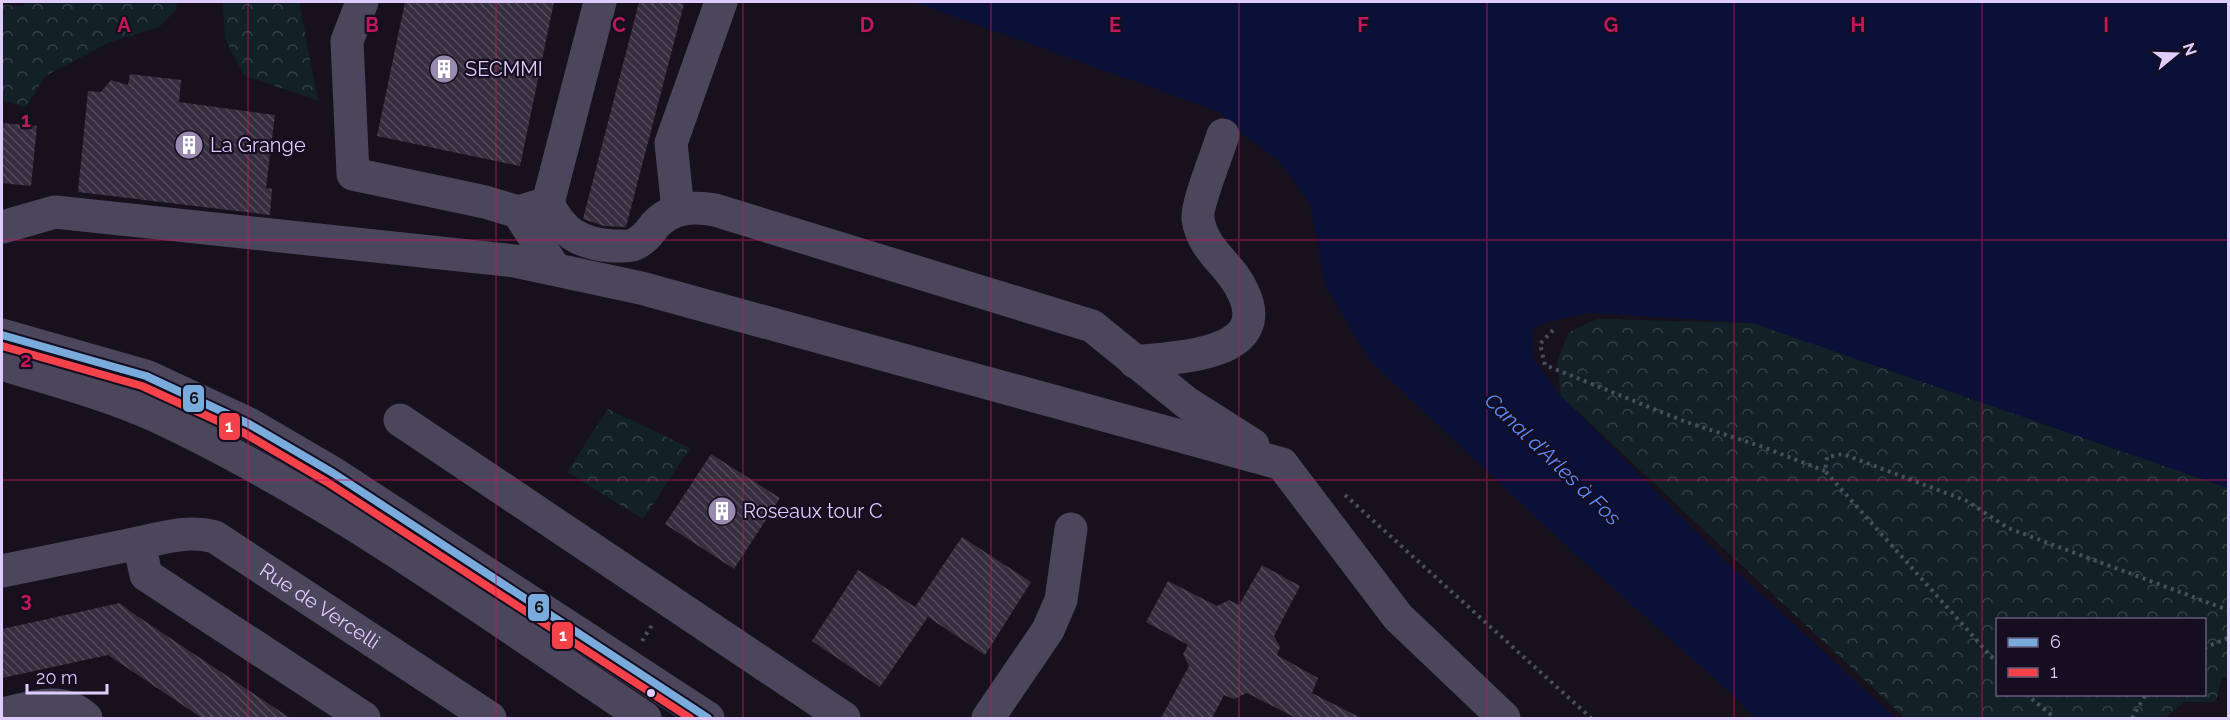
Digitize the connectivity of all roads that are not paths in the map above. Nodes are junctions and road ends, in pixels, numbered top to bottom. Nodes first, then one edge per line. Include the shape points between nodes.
1 (362, 2) edge
2 (600, 2) edge
3 (721, 2) edge
4 (1223, 135) dead end
5 (2, 204) edge
6 (533, 207) junction
7 (678, 210) junction
8 (55, 212) junction
9 (2, 228) edge
10 (554, 268) junction
11 (2, 335) edge
12 (1136, 362) junction
13 (2, 364) edge
14 (400, 420) dead end
15 (1282, 464) junction
16 (1071, 529) dead end
17 (138, 543) junction
18 (2, 571) edge
19 (2, 714) edge
20 (86, 718) edge
21 (364, 718) edge
22 (490, 718) edge
23 (645, 718) edge
24 (708, 718) edge
25 (844, 718) edge
26 (988, 718) edge
27 (1504, 718) edge

1 - 6 street via 347,41 353,174 485,202
2 - 6 street
3 - 7 street via 671,142
4 - 12 street via 1198,216 1203,238 1243,292 1248,314 1244,333 1228,346 1198,355
5 - 8 street
6 - 7 street via 575,237 595,245 633,246
6 - 10 street
7 - 12 street via 715,210 1092,326
8 - 9 street
8 - 10 street
10 - 15 street via 664,294
11 - 24 street via 146,376 249,424 333,473
12 - 15 street via 1187,403
13 - 23 street via 135,407 231,453 321,504
14 - 25 street
15 - 27 street via 1398,617
16 - 26 street via 1061,600 1048,630
17 - 18 street, Rue de Vercelli
17 - 21 street via 146,574
17 - 22 street, Rue de Vercelli via 179,534 215,537
19 - 20 street via 47,704 66,705

